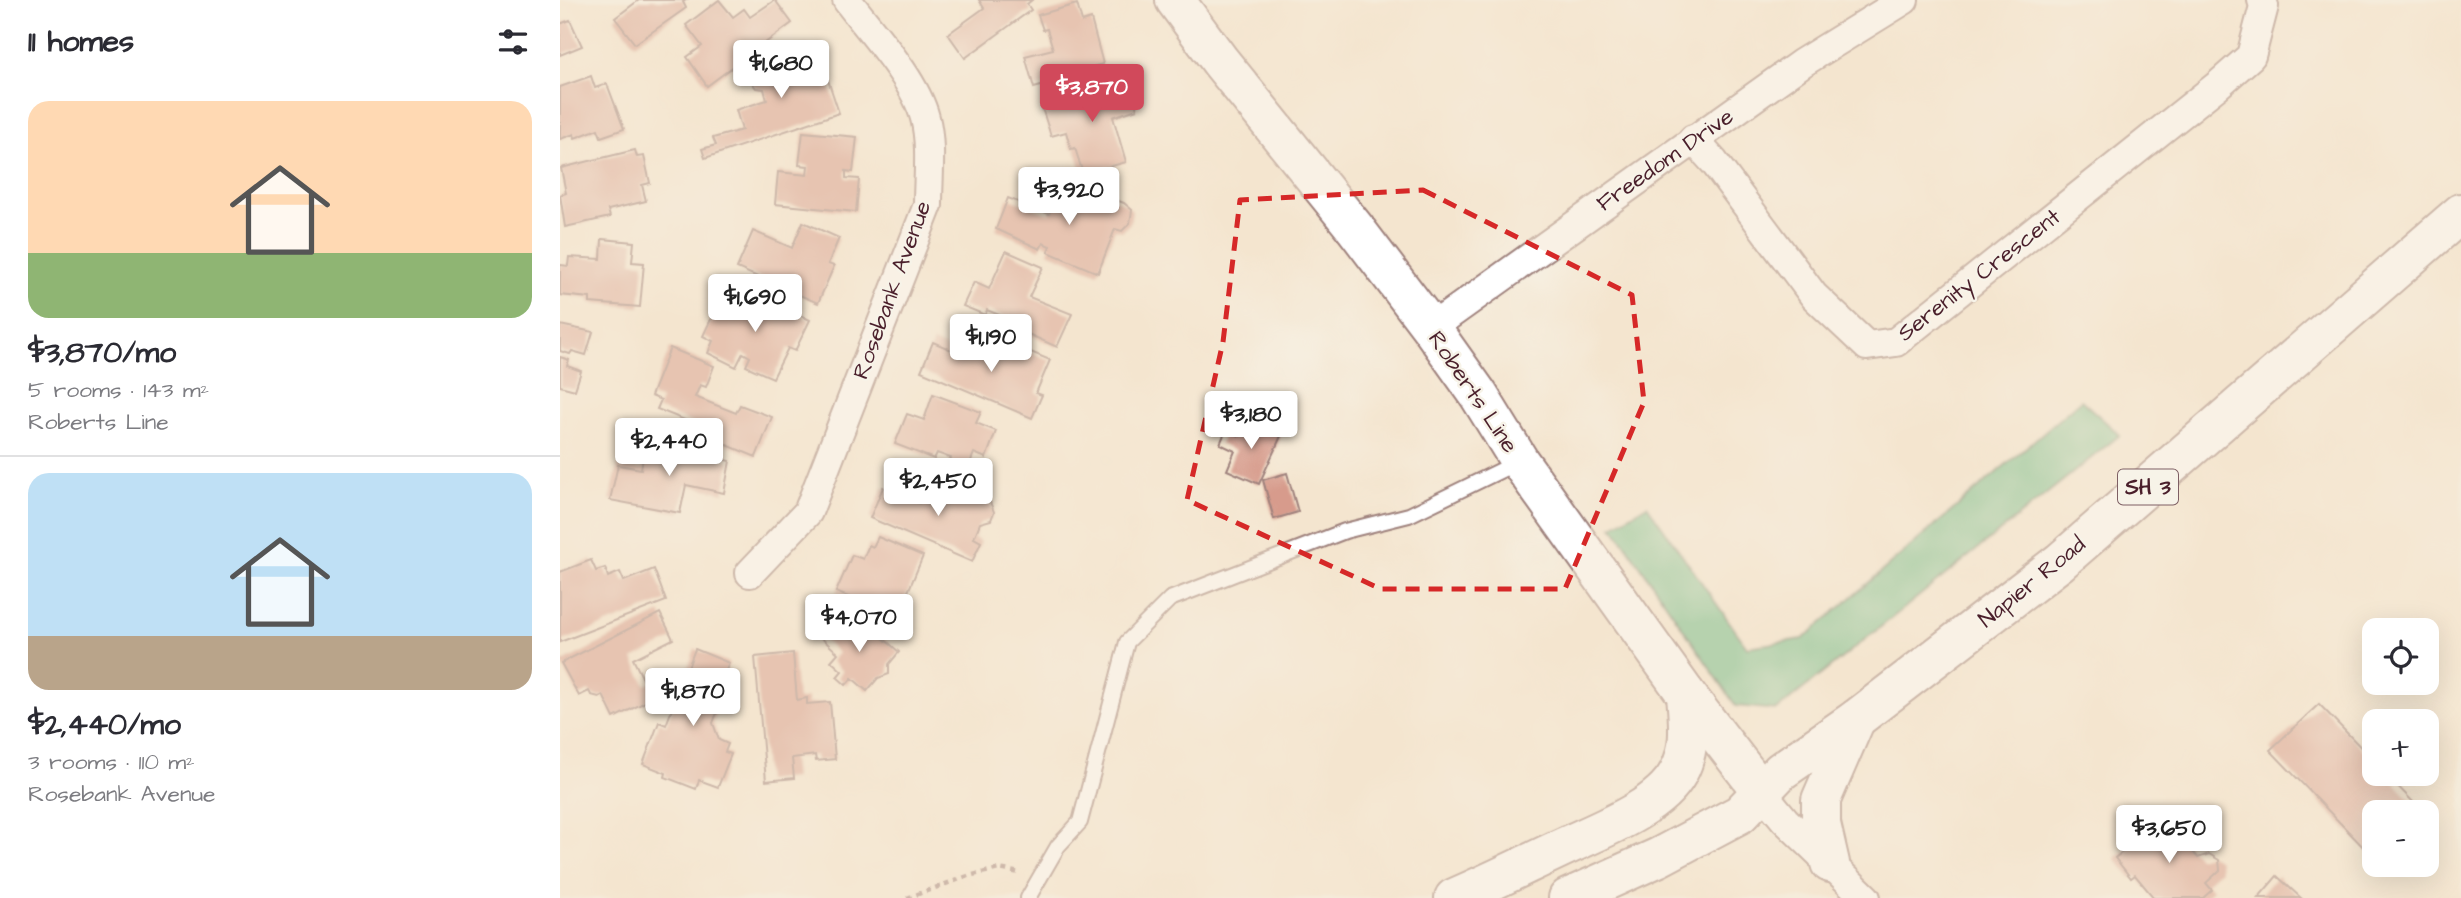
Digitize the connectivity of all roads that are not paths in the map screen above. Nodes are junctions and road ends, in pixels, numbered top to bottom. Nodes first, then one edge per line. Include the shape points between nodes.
1 (847, 0) edge
2 (1175, 0) edge
3 (1904, 0) edge
4 (2262, 0) edge
5 (1693, 139) junction
6 (2461, 213) edge
7 (1431, 328) junction
8 (1520, 461) junction
9 (750, 573) dead end
10 (1686, 694) junction
11 (1856, 719) junction
12 (1761, 791) junction
13 (1830, 863) junction
14 (1028, 898) edge
15 (1454, 898) edge
16 (1568, 898) edge
17 (1866, 898) edge

1 - 9 street, Rosebank Avenue via 906,78 925,117 928,205 808,512
2 - 7 main road, Roberts Line
3 - 5 street, Freedom Drive via 1802,63
4 - 5 street, Serenity Crescent via 2250,56 1896,342 1867,346 1814,296
5 - 7 street, Freedom Drive
6 - 11 main road, Napier Road / SH 3 via 2060,562
7 - 8 main road, Roberts Line
8 - 10 main road, Roberts Line
8 - 14 lane via 1409,515 1345,531 1170,599 1127,642 1080,822 1058,846
10 - 12 main road, Roberts Line
10 - 15 main road via 1687,749 1667,789 1633,813
11 - 12 main road, Napier Road / SH 3 via 1781,771
11 - 13 main road via 1821,800
12 - 13 street
12 - 16 main road, Napier Road / SH 3 via 1740,814
13 - 17 street

